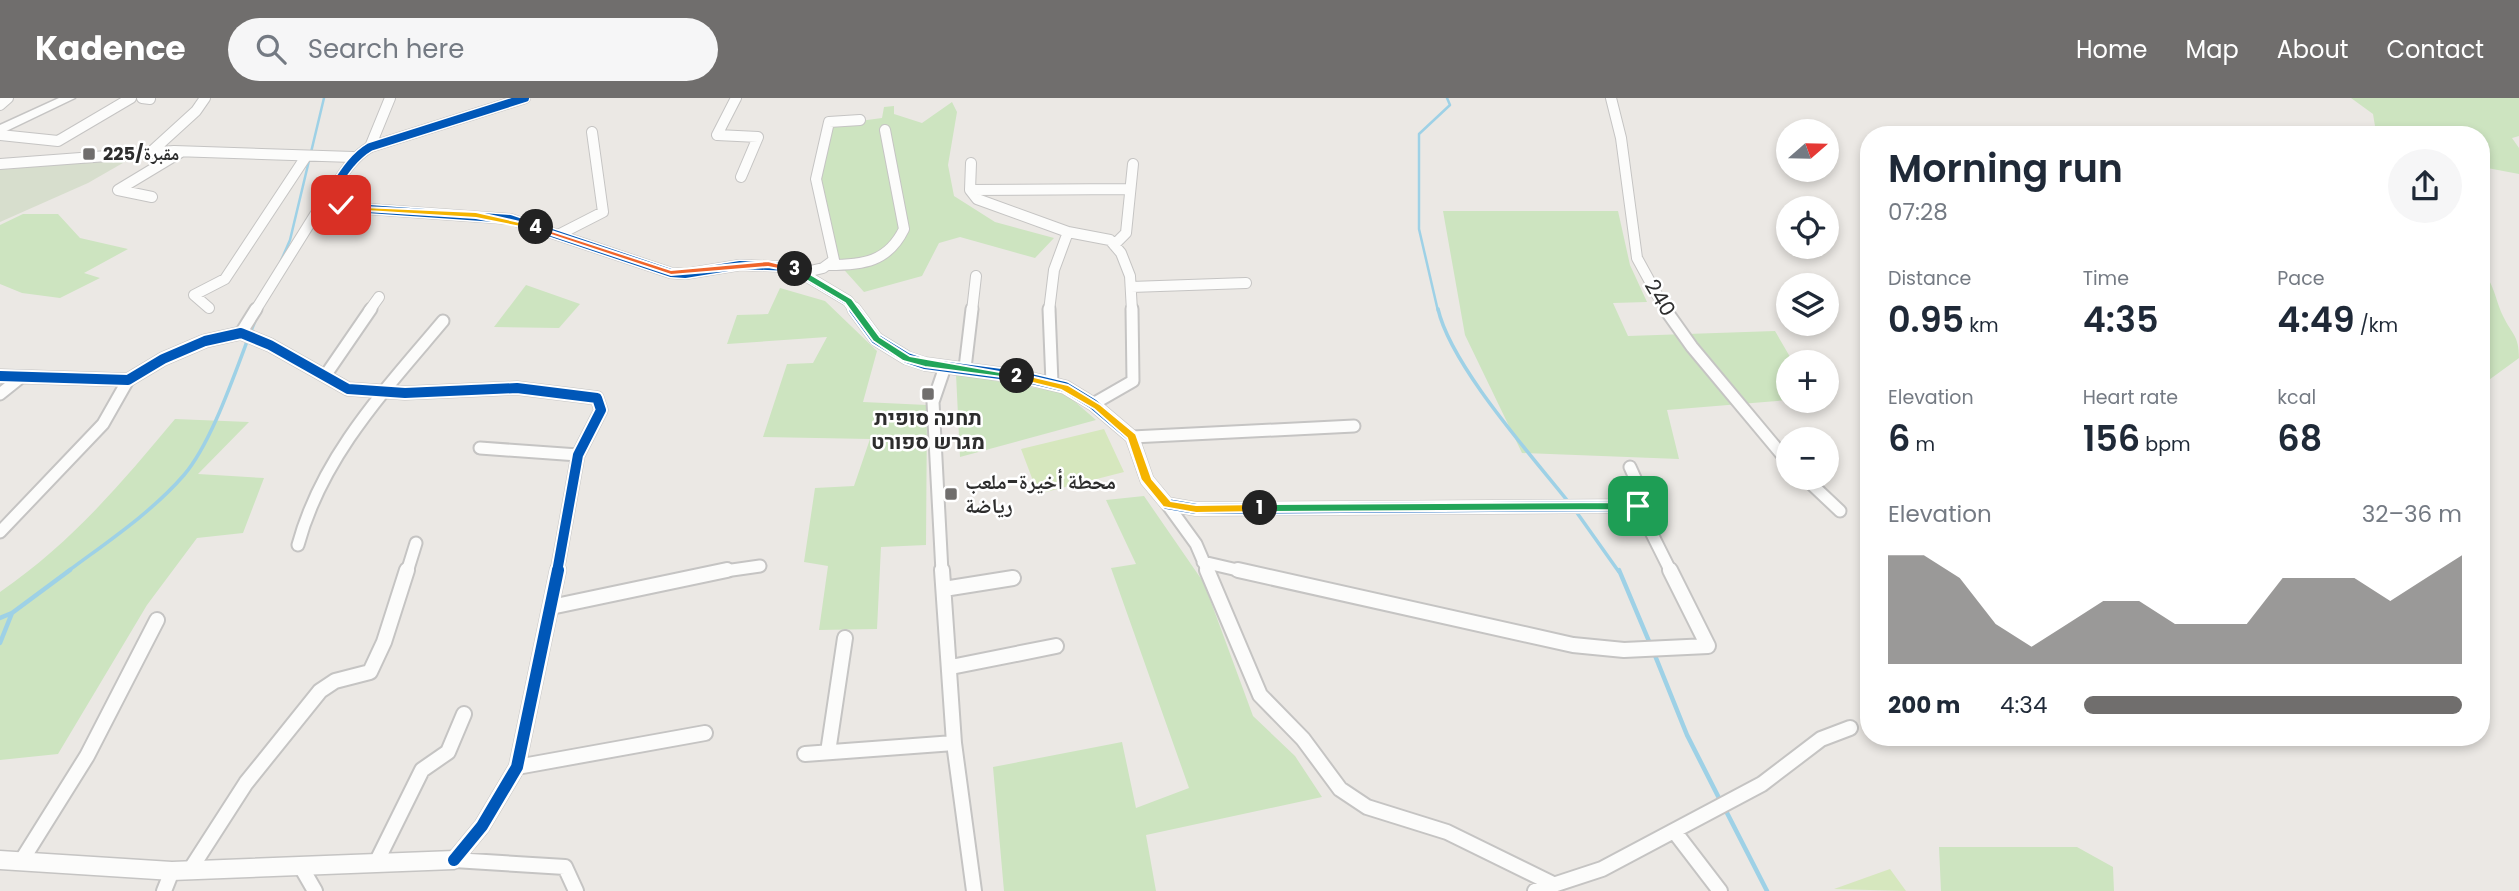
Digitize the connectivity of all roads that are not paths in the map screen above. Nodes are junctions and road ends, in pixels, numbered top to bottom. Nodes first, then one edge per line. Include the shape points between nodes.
1 (8, 98) edge
2 (61, 98) edge
3 (69, 98) edge
4 (131, 98) edge
5 (205, 98) edge
6 (390, 98) edge
7 (525, 98) edge
8 (736, 98) edge
9 (1611, 98) edge
10 (0, 105) edge
11 (860, 120) dead end
12 (0, 130) edge
13 (885, 130) dead end
14 (592, 132) dead end
15 (370, 146) junction
16 (182, 151) junction
17 (151, 152) junction
18 (353, 157) junction
19 (305, 158) junction
20 (971, 163) dead end
21 (0, 164) edge
22 (1133, 164) dead end
23 (741, 177) dead end
24 (336, 189) junction
25 (1129, 189) junction
26 (970, 190) junction
27 (152, 197) dead end
28 (339, 204) junction
29 (323, 208) junction
30 (311, 222) joint
31 (1068, 232) junction
32 (560, 234) junction
33 (1114, 246) junction
34 (829, 265) junction
35 (802, 273) junction
36 (976, 276) dead end
37 (1246, 283) dead end
38 (1131, 288) junction
39 (379, 296) dead end
40 (209, 308) dead end
41 (443, 321) dead end
42 (242, 333) junction
43 (946, 367) junction
44 (965, 368) junction
45 (0, 376) edge
46 (325, 376) junction
47 (20, 378) junction
48 (128, 380) junction
49 (1052, 383) junction
50 (384, 392) junction
51 (0, 394) edge
52 (1093, 404) junction
53 (1354, 426) dead end
54 (1132, 437) junction
55 (480, 448) dead end
56 (1776, 448) edge
57 (578, 455) junction
58 (1630, 467) dead end
59 (1818, 490) edge
60 (1167, 504) junction
61 (1638, 506) junction
62 (1840, 511) dead end
63 (0, 532) edge
64 (416, 543) dead end
65 (298, 545) dead end
66 (1203, 562) junction
67 (760, 566) dead end
68 (1013, 578) dead end
69 (944, 589) junction
70 (551, 607) junction
71 (157, 620) dead end
72 (845, 638) dead end
73 (1056, 646) dead end
74 (951, 667) junction
75 (464, 714) dead end
76 (1850, 728) dead end
77 (705, 733) dead end
78 (954, 743) junction
79 (828, 752) junction
80 (805, 754) dead end
81 (517, 768) junction
82 (1674, 831) junction
83 (0, 860) edge
84 (22, 860) junction
85 (454, 860) junction
86 (376, 863) junction
87 (300, 865) junction
88 (181, 871) junction
89 (1553, 884) junction
90 (164, 891) edge
91 (315, 891) edge
92 (576, 891) edge
93 (974, 891) edge
94 (1535, 891) edge
95 (1720, 891) edge

1 - 10 street
2 - 12 main road
3 - 12 main road
4 - 12 street via 58,141
5 - 17 street
6 - 15 street
7 - 15 street
8 - 23 street via 717,135 758,137
9 - 56 street, 240 via 1637,258 1692,347
11 - 34 street via 829,122 816,179 834,253
13 - 34 street via 904,229 900,240 894,250 869,262
14 - 32 street via 603,212
15 - 18 street
16 - 17 street
16 - 19 street
16 - 27 street via 118,190
17 - 21 street
18 - 19 street
18 - 24 street
19 - 40 street via 225,279 194,295
20 - 26 street
22 - 25 street
24 - 28 street
24 - 29 street
25 - 26 street
25 - 33 street via 1126,233
26 - 31 street via 992,207
28 - 29 street
28 - 32 street via 510,219
29 - 30 street
30 - 42 street
31 - 33 street via 1110,240
31 - 49 street via 1048,290
32 - 35 street via 671,272 768,264
33 - 38 street via 1130,276
34 - 35 street
35 - 43 street via 848,301 889,349
36 - 44 street
37 - 38 street
38 - 52 street via 1133,381
39 - 46 street
41 - 50 street
42 - 46 street
42 - 48 street via 205,341
43 - 44 street
43 - 69 street via 933,402
44 - 49 street
45 - 47 street
46 - 50 street via 348,389
47 - 48 street
47 - 51 street
48 - 63 street via 103,424
49 - 52 street
50 - 57 street via 517,388 597,398 601,410
50 - 65 street via 321,483
52 - 54 street
53 - 54 street
54 - 60 street via 1147,480
55 - 57 street
57 - 70 street
58 - 61 street via 1645,500
59 - 62 street
60 - 61 street via 1196,509
60 - 66 street via 1196,544
61 - 66 street via 1708,646 1625,650 1573,645
64 - 88 street via 370,672 335,681 320,691
66 - 89 street via 1260,695 1303,739 1340,789 1367,807 1447,832
67 - 70 street
68 - 69 street
69 - 74 street
70 - 81 street
71 - 84 street via 87,756
72 - 79 street
73 - 74 street
74 - 78 street
75 - 86 street via 448,752 422,770
76 - 82 street via 1821,739 1762,784
77 - 81 street
78 - 79 street
78 - 93 street
79 - 80 street
81 - 85 street via 482,826
82 - 89 street via 1602,869
82 - 95 street
83 - 84 street
84 - 88 street
85 - 86 street
85 - 92 street via 565,867
86 - 87 street
87 - 88 street
87 - 91 street
88 - 90 street
89 - 94 street

